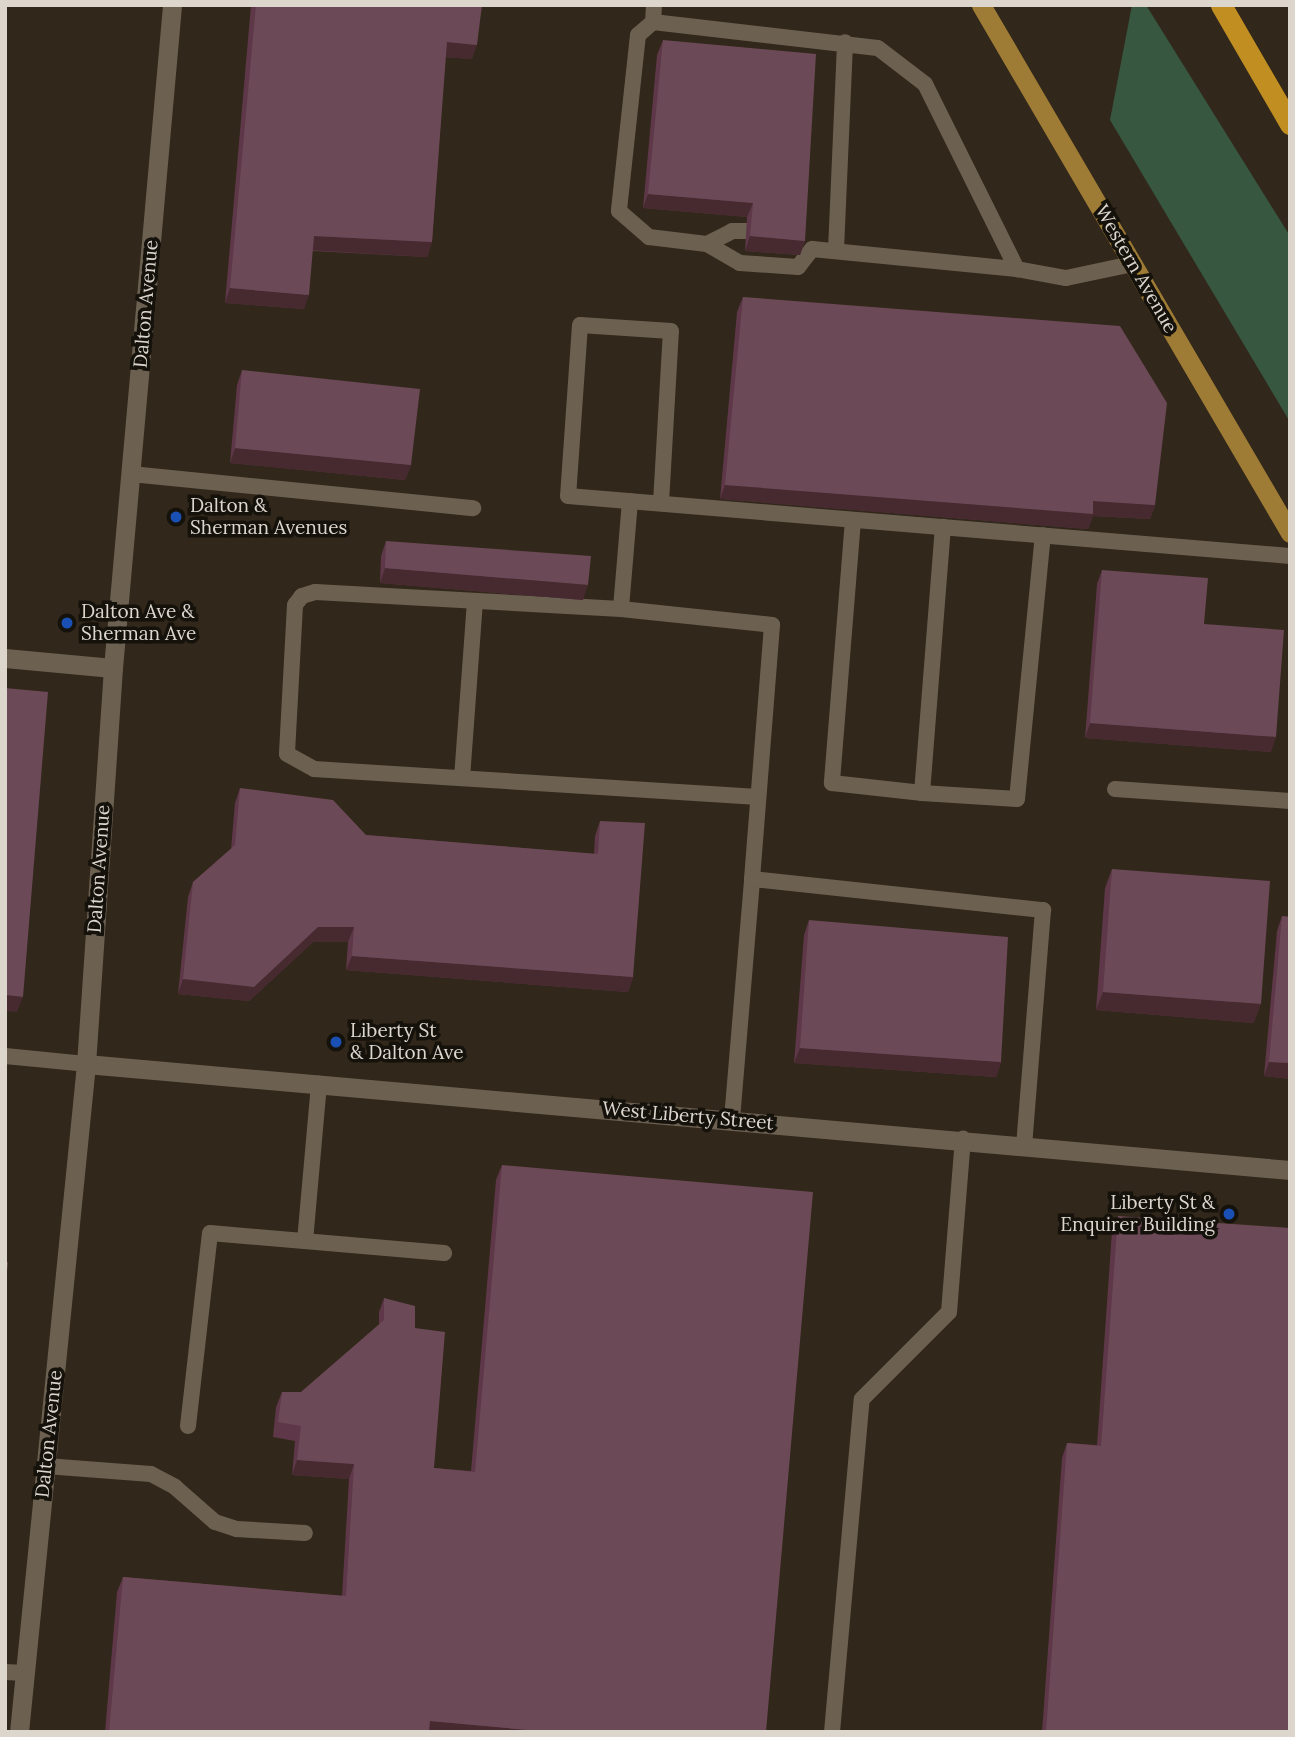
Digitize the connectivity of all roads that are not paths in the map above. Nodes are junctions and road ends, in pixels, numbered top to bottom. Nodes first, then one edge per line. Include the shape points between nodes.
1 (172, 5) edge
2 (981, 5) edge
3 (1221, 5) edge
4 (654, 13) edge
5 (845, 42) junction
6 (1290, 124) edge
7 (747, 230) dead end
8 (801, 234) edge
9 (707, 244) junction
10 (812, 249) junction
11 (836, 250) junction
12 (1132, 264) junction
13 (1017, 268) junction
14 (131, 474) junction
15 (630, 501) junction
16 (661, 503) junction
17 (473, 508) dead end
18 (853, 520) junction
19 (943, 527) junction
20 (1290, 533) edge
21 (1043, 535) junction
22 (1290, 556) edge
23 (475, 601) junction
24 (621, 609) junction
25 (5, 658) edge
26 (113, 668) junction
27 (462, 778) junction
28 (1115, 789) dead end
29 (922, 793) junction
30 (758, 797) junction
31 (1290, 801) edge
32 (752, 879) junction
33 (5, 1056) edge
34 (86, 1064) junction
35 (319, 1084) junction
36 (732, 1119) junction
37 (963, 1139) junction
38 (1024, 1144) junction
39 (1290, 1170) edge
40 (305, 1241) junction
41 (444, 1253) dead end
42 (188, 1426) dead end
43 (46, 1466) junction
44 (305, 1533) dead end
45 (15, 1672) edge
46 (19, 1732) edge
47 (832, 1732) edge

1 - 14 main road, Dalton Avenue
2 - 12 main road, Western Avenue
3 - 6 highway
4 - 5 lane
4 - 9 lane via 638,35 619,211 649,237
5 - 11 lane
5 - 13 lane via 878,48 925,84
7 - 9 lane via 732,230
8 - 10 lane
9 - 10 lane via 740,263 798,267
10 - 11 lane
11 - 13 lane
12 - 13 lane via 1066,278
12 - 20 main road, Western Avenue
14 - 17 lane
14 - 26 main road, Dalton Avenue
15 - 16 lane
15 - 16 lane via 568,496 580,325 671,331
15 - 24 lane
16 - 18 lane
18 - 19 lane
18 - 29 lane via 832,783
19 - 21 lane
19 - 29 lane
21 - 22 lane
21 - 29 lane via 1017,799
23 - 24 lane
23 - 27 lane
23 - 27 lane via 315,592 302,596 295,606 287,754 314,769
24 - 30 lane via 772,625
25 - 26 main road
26 - 34 main road, Dalton Avenue
27 - 30 lane
28 - 31 lane
30 - 32 lane
32 - 36 lane
32 - 38 lane via 1044,909
33 - 34 lane
34 - 35 main road, West Liberty Street
34 - 43 main road, Dalton Avenue
35 - 36 main road, West Liberty Street
35 - 40 lane
36 - 37 main road, West Liberty Street
37 - 38 main road, West Liberty Street
37 - 47 lane via 949,1312 862,1399
38 - 39 main road, West Liberty Street
40 - 41 lane
40 - 42 lane via 210,1233
43 - 44 lane via 151,1475 175,1487 215,1522 237,1529
43 - 45 main road, Dalton Avenue
45 - 46 main road, Dalton Avenue

